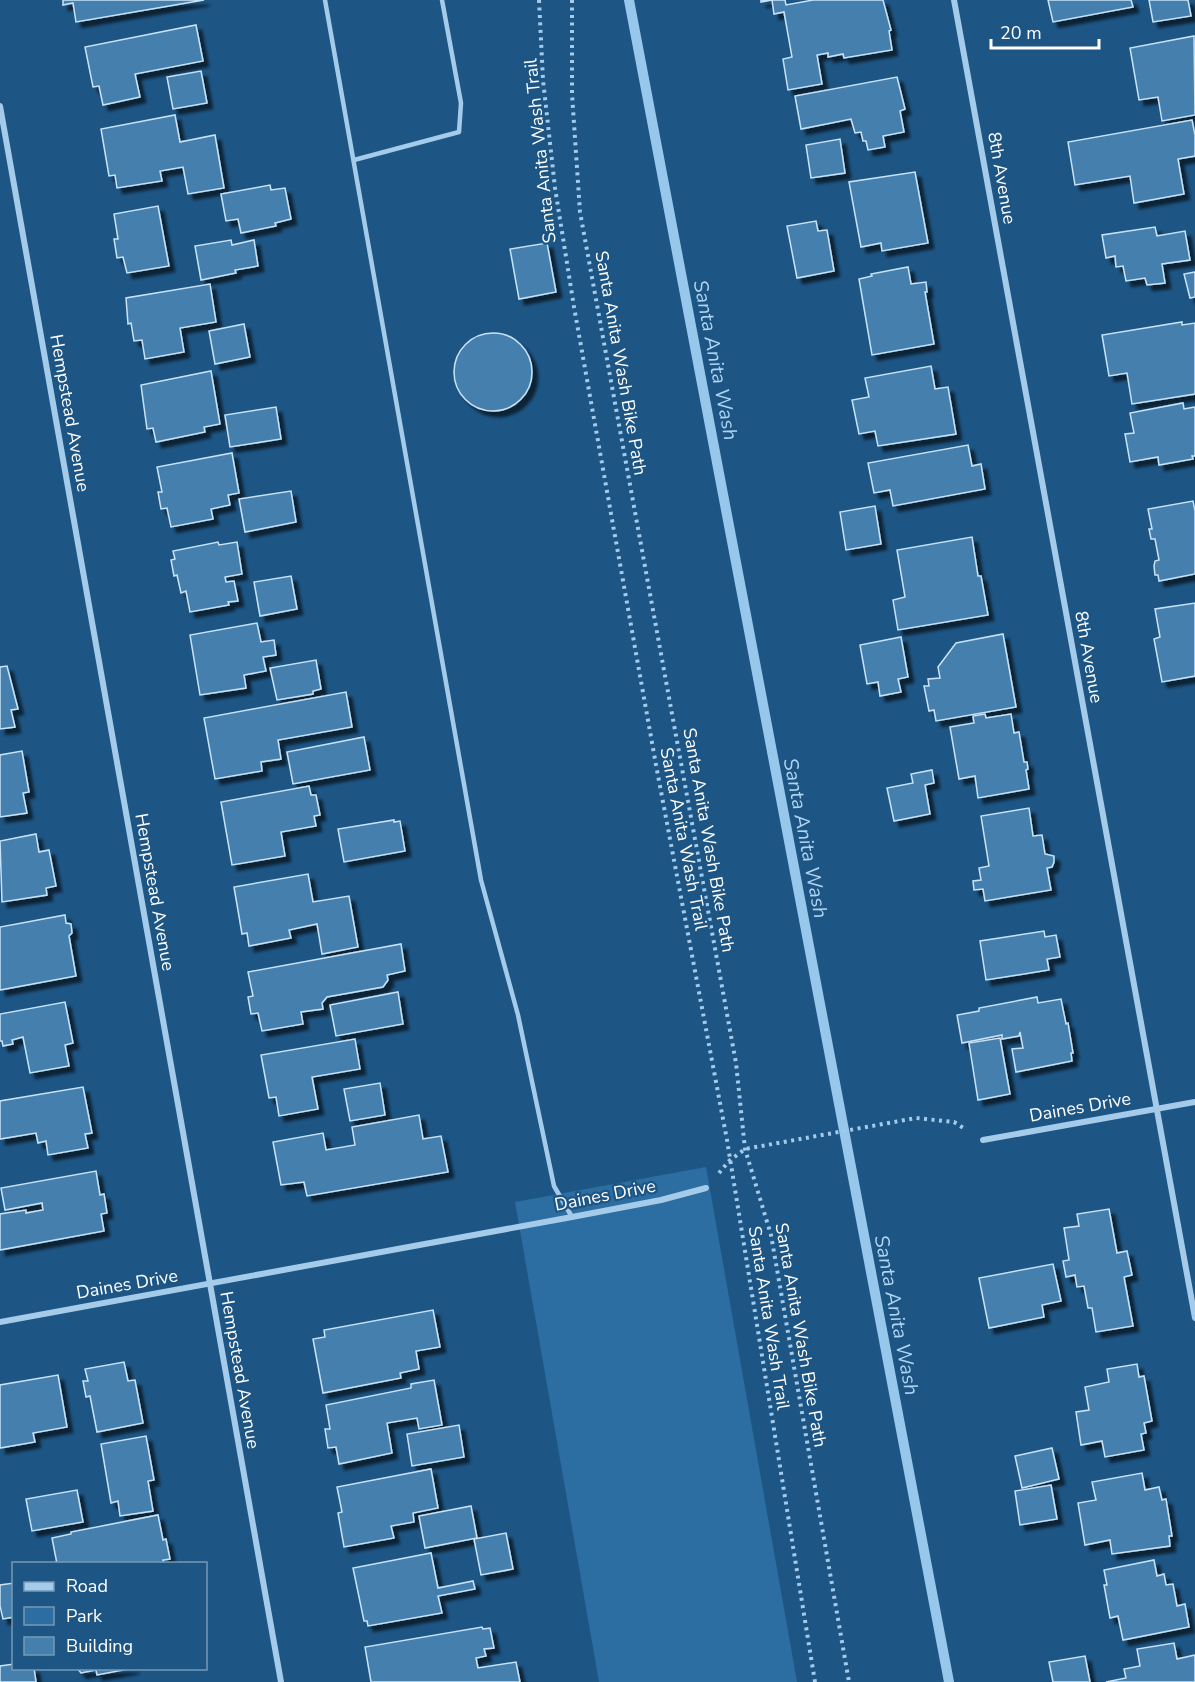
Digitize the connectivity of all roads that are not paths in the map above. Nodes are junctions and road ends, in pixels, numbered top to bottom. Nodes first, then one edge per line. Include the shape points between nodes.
1 (326, 0) edge
2 (442, 0) edge
3 (954, 0) edge
4 (0, 106) edge
5 (354, 160) junction
6 (1195, 1102) edge
7 (1156, 1108) junction
8 (983, 1140) road end
9 (706, 1188) road end
10 (572, 1217) junction
11 (209, 1284) junction
12 (1195, 1318) edge
13 (0, 1322) edge
14 (281, 1682) edge

1 - 5 lane
2 - 5 lane via 461,104 459,132
3 - 7 street, 8th Avenue
4 - 11 street, Hempstead Avenue
5 - 10 lane via 481,880 518,1015 554,1186
6 - 7 street, Daines Drive
7 - 8 street, Daines Drive
7 - 12 street, 8th Avenue
9 - 10 street, Daines Drive
10 - 11 street, Daines Drive
11 - 13 street, Daines Drive
11 - 14 street, Hempstead Avenue

